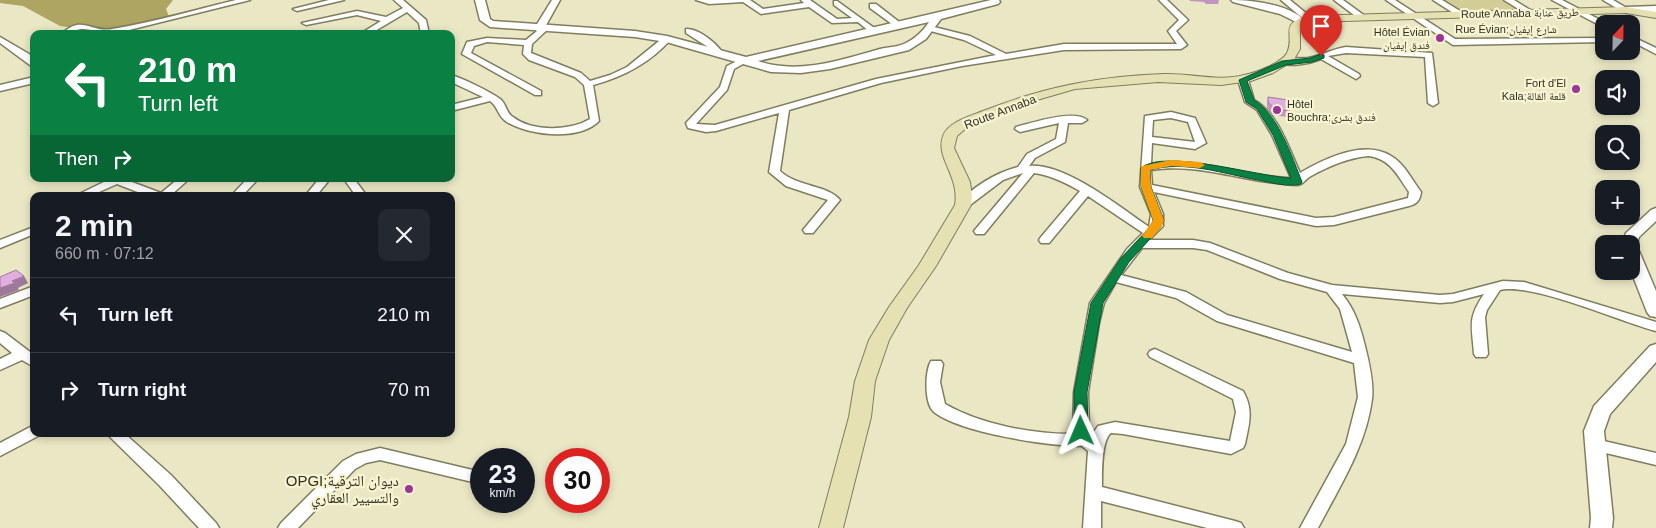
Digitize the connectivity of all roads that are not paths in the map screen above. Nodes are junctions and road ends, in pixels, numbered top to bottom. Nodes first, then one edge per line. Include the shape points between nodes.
1 (246, 0) edge
2 (340, 0) edge
3 (398, 0) edge
4 (480, 0) edge
5 (556, 0) edge
6 (700, 0) edge
7 (743, 0) edge
8 (1163, 0) edge
9 (1236, 0) edge
10 (1285, 0) edge
11 (1338, 0) edge
12 (1390, 0) edge
13 (1438, 0) edge
14 (1508, 0) edge
15 (1556, 0) edge
16 (1608, 0) edge
17 (996, 1) edge
18 (808, 2) edge
19 (837, 4) dead end
20 (873, 6) dead end
21 (408, 8) junction
22 (297, 9) dead end
23 (1656, 9) edge
24 (1626, 10) junction
25 (1579, 12) junction
26 (1531, 13) junction
27 (1461, 14) junction
28 (1414, 15) junction
29 (1656, 15) edge
30 (1361, 16) junction
31 (937, 17) junction
32 (387, 20) junction
33 (858, 20) junction
34 (1304, 20) junction
35 (1595, 20) edge
36 (306, 23) dead end
37 (900, 25) junction
38 (930, 28) junction
39 (541, 29) junction
40 (69, 30) edge
41 (96, 30) edge
42 (118, 30) edge
43 (371, 30) edge
44 (424, 30) edge
45 (873, 30) junction
46 (689, 31) dead end
47 (0, 39) edge
48 (666, 39) junction
49 (1640, 39) edge
50 (1656, 39) edge
51 (1595, 40) edge
52 (528, 43) junction
53 (1640, 43) edge
54 (14, 47) junction
55 (0, 50) edge
56 (1656, 51) edge
57 (718, 52) junction
58 (30, 55) edge
59 (1006, 56) junction
60 (1321, 56) junction
61 (746, 60) junction
62 (1285, 62) junction
63 (1356, 76) dead end
64 (455, 80) edge
65 (1243, 80) junction
66 (30, 82) edge
67 (588, 84) junction
68 (0, 88) edge
69 (538, 93) dead end
70 (492, 98) junction
71 (1433, 103) dead end
72 (455, 107) edge
73 (785, 108) junction
74 (1020, 129) dead end
75 (1148, 139) junction
76 (1146, 168) junction
77 (1027, 169) junction
78 (111, 182) edge
79 (124, 182) edge
80 (180, 182) edge
81 (250, 182) edge
82 (322, 182) edge
83 (1298, 182) junction
84 (1146, 187) junction
85 (1087, 190) junction
86 (89, 192) edge
87 (148, 192) edge
88 (169, 192) edge
89 (240, 192) edge
90 (314, 192) edge
91 (962, 206) junction
92 (1656, 213) edge
93 (809, 230) dead end
94 (30, 232) edge
95 (980, 232) dead end
96 (1151, 233) junction
97 (1633, 235) edge
98 (1045, 240) dead end
99 (0, 244) edge
100 (1140, 244) junction
101 (1640, 273) edge
102 (1113, 277) junction
103 (1495, 287) junction
104 (1332, 289) junction
105 (30, 292) edge
106 (0, 304) edge
107 (1656, 312) edge
108 (1656, 327) edge
109 (0, 336) edge
110 (1656, 350) edge
111 (1155, 354) dead end
112 (1481, 354) dead end
113 (29, 358) edge
114 (1361, 360) junction
115 (936, 364) dead end
116 (0, 365) edge
117 (30, 433) edge
118 (118, 437) edge
119 (1595, 444) junction
120 (1091, 445) junction
121 (0, 450) edge
122 (1656, 459) edge
123 (470, 475) edge
124 (1094, 492) junction
125 (210, 528) edge
126 (286, 528) edge
127 (831, 528) edge
128 (1092, 528) edge
129 (1235, 528) edge
130 (1309, 528) edge
131 (1601, 528) edge

1 - 42 street
2 - 22 street
3 - 21 street
4 - 39 street via 485,20 490,24
5 - 39 street
6 - 7 street
7 - 18 street via 761,12
8 - 59 street via 1184,20 1172,31 1182,42 1181,46 1064,47
9 - 34 street
10 - 34 street
11 - 30 street
12 - 28 street, Rue Évian;شارع إيفيان
13 - 27 street
14 - 26 street
15 - 25 street
16 - 24 street
17 - 31 street
18 - 33 street via 835,21
19 - 33 street
20 - 37 street
21 - 32 street
21 - 44 street via 423,22
23 - 24 street
24 - 25 main road, Route Annaba طريق عنابة
24 - 29 main road, Route Annaba طريق عنابة
25 - 26 main road, Route Annaba طريق عنابة
25 - 35 street
26 - 27 main road, Route Annaba طريق عنابة
27 - 28 main road, Route Annaba طريق عنابة
28 - 30 main road
28 - 51 street, Rue Évian;شارع إيفيان via 1448,40 1459,43
30 - 34 main road
31 - 37 street
31 - 38 street
32 - 36 street via 361,13
32 - 43 street
33 - 45 street
34 - 62 main road via 1294,29 1292,56
37 - 45 street
38 - 59 street via 958,35
38 - 61 street via 905,48 812,68 776,70
39 - 48 street via 615,32
39 - 52 street
40 - 41 street via 88,26
45 - 61 street
46 - 57 street
47 - 54 street
48 - 57 street
48 - 67 street via 630,69
49 - 50 street
52 - 67 street via 527,54 532,58 578,75
52 - 69 street via 478,41 470,44 466,54
53 - 56 street
54 - 55 street
54 - 58 street
57 - 61 street
59 - 73 street via 879,81
60 - 62 street
60 - 63 street
60 - 71 street via 1355,49 1429,55
61 - 73 street via 730,68 724,88 691,123 692,126 716,128
62 - 65 main road, Route Annaba
64 - 70 street
65 - 83 street via 1250,102 1261,108
65 - 91 main road, Route Annaba via 1171,78 1076,86 961,125 950,135 947,148 964,186
66 - 68 street
67 - 70 street via 594,122 570,132 551,132 511,121
70 - 72 street
73 - 93 street via 774,172 792,186 829,195 834,200
74 - 77 street via 1073,118 1061,140 1031,156
75 - 75 street via 1148,118 1171,115 1192,120 1201,143 1195,146
75 - 76 street
76 - 83 street via 1159,164 1185,164
76 - 84 street
77 - 85 street via 1050,172
77 - 91 street via 996,179
77 - 95 street
78 - 86 street
79 - 87 street
80 - 88 street
81 - 89 street
82 - 90 street
83 - 84 street via 1304,175 1359,153 1376,154 1390,160 1415,192 1415,198 1406,204 1334,221 1316,222
84 - 96 street via 1158,220
85 - 96 street
85 - 98 street
91 - 127 main road, Route Annaba via 879,340 865,380 858,425
92 - 97 street
94 - 99 street
96 - 100 street
100 - 102 street
100 - 104 street via 1210,247 1284,276
101 - 107 street
102 - 114 street via 1181,295 1222,318
102 - 120 street via 1097,303 1081,392 1081,431
103 - 104 street via 1440,299
103 - 108 street via 1524,286
103 - 112 street via 1478,317
104 - 114 street via 1346,308
105 - 106 street
109 - 113 street
110 - 119 street via 1601,411 1594,432
111 - 120 street via 1238,395 1244,402 1244,409 1237,444 1231,448 1109,427
113 - 116 street
114 - 130 street via 1365,397 1354,444
115 - 120 street via 933,382 938,407 956,418
117 - 121 street
118 - 125 street
119 - 122 street
119 - 131 street
120 - 124 street
123 - 126 street via 380,454 370,456 349,465
124 - 128 street
124 - 129 street

